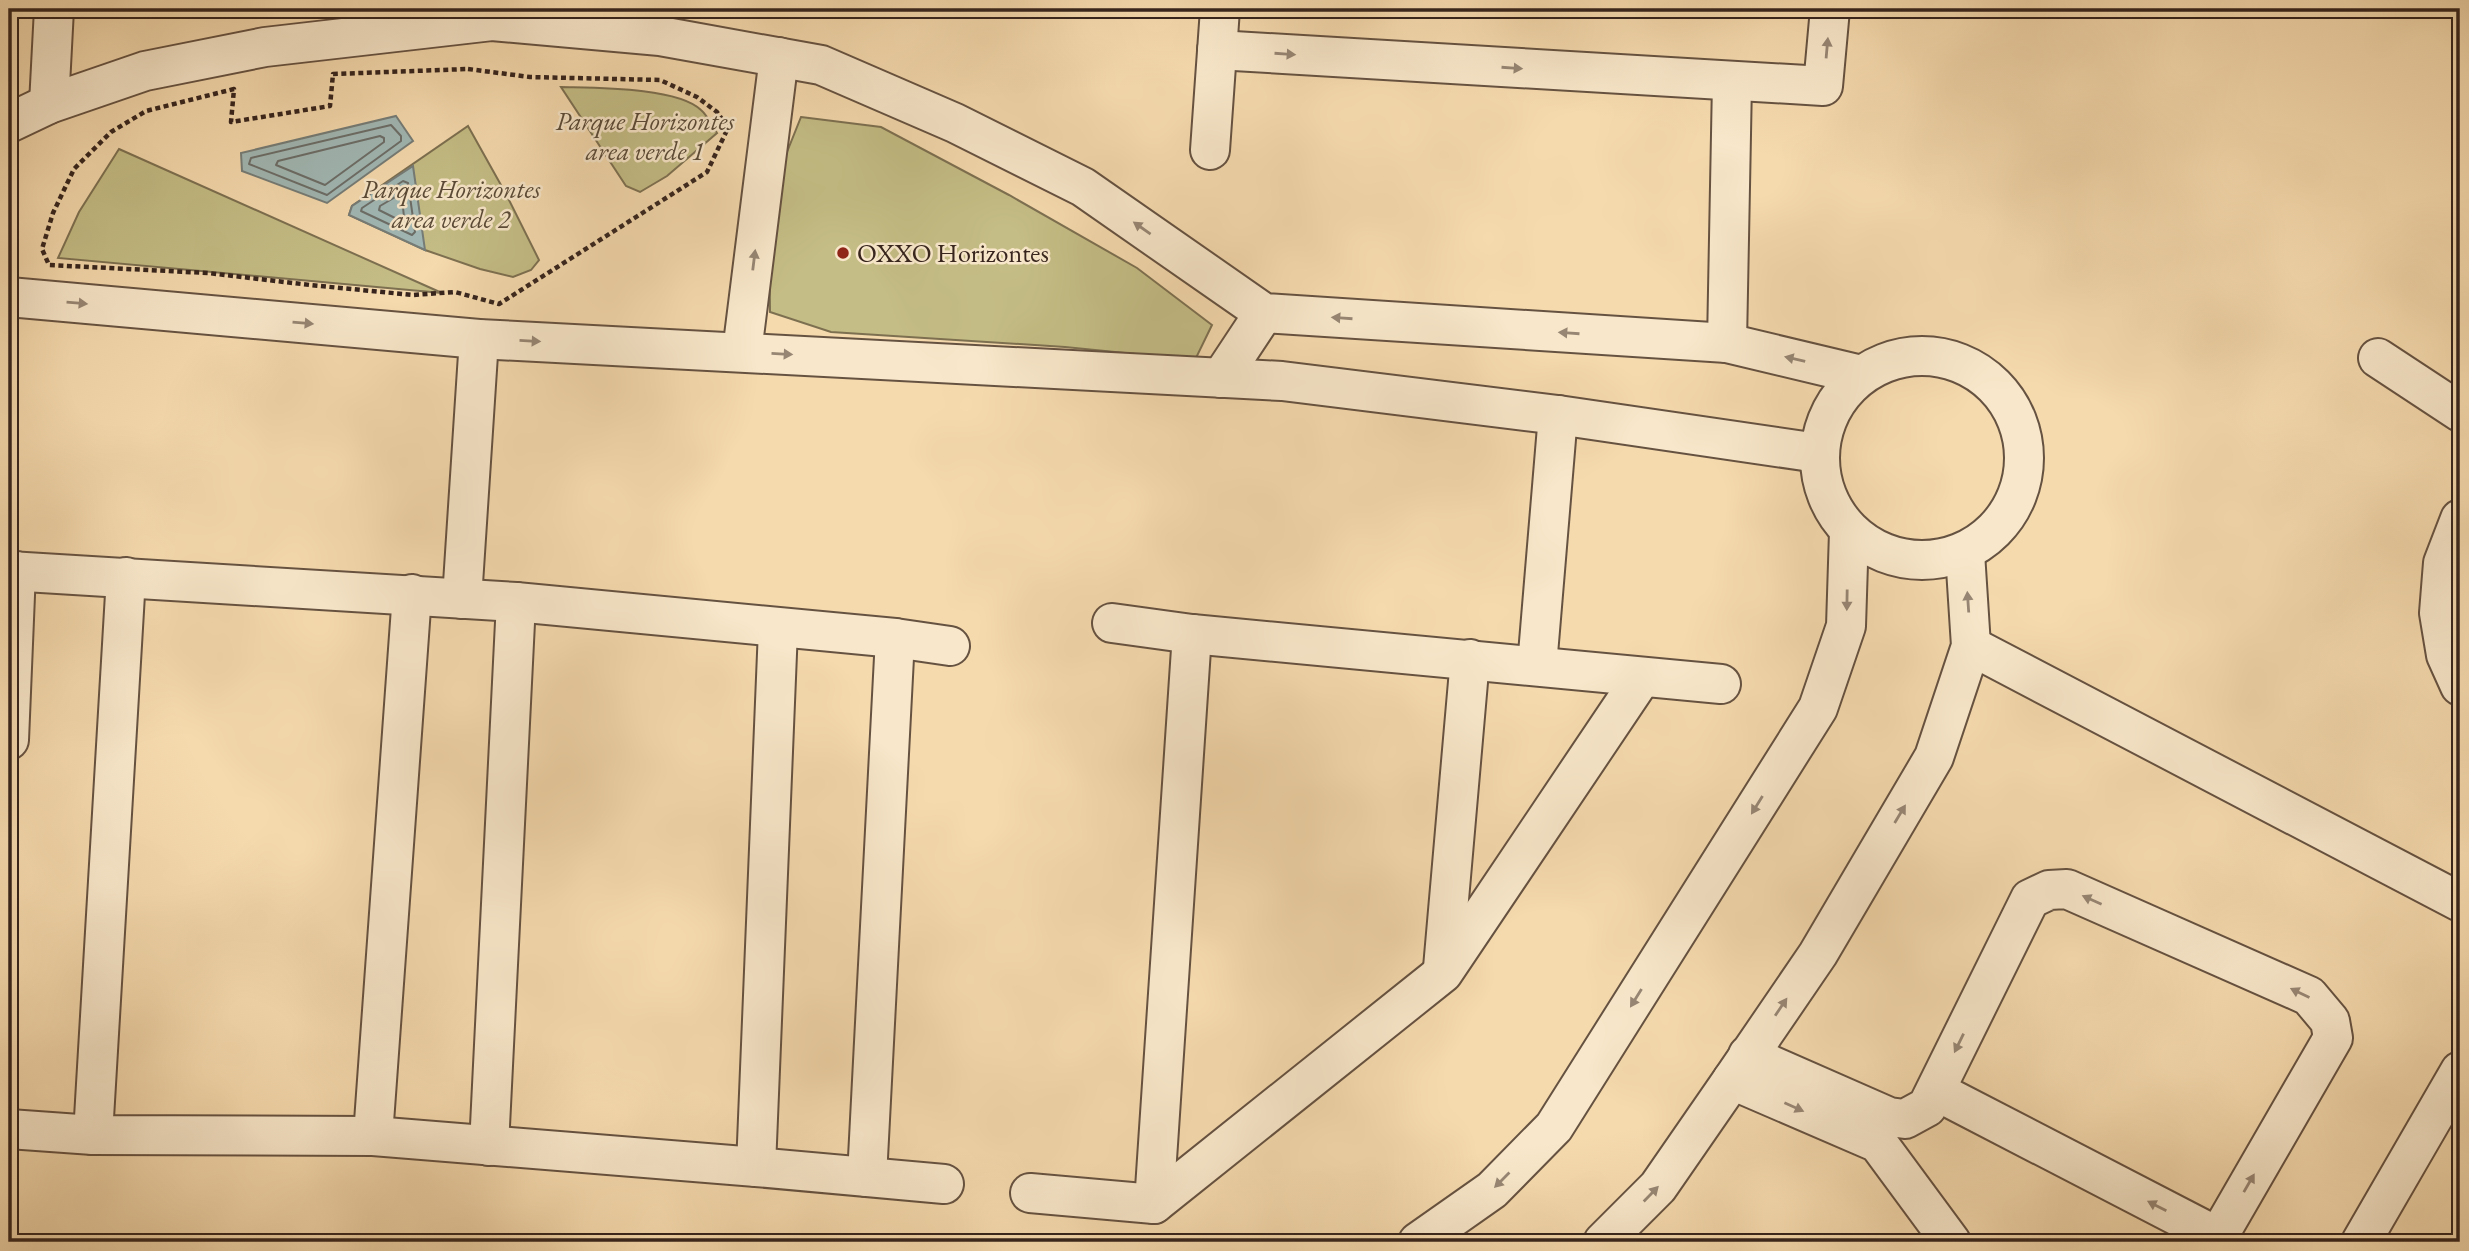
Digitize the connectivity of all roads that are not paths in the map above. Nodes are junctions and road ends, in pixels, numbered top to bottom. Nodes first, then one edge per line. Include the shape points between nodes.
1 (54, 9) edge
2 (1220, 9) edge
3 (1830, 9) edge
4 (584, 19) edge
5 (631, 21) edge
6 (1217, 50) junction
7 (779, 57) junction
8 (1732, 82) junction
9 (50, 104) junction
10 (9, 123) edge
11 (1210, 150) dead end
12 (9, 297) edge
13 (1264, 313) junction
14 (479, 338) junction
15 (1727, 343) junction
16 (742, 352) junction
17 (2378, 358) dead end
18 (1861, 375) junction
19 (1221, 378) junction
20 (2460, 412) edge
21 (1558, 415) junction
22 (1818, 453) junction
23 (2460, 519) edge
24 (1849, 532) junction
25 (1965, 553) junction
26 (12, 571) edge
27 (126, 578) junction
28 (412, 594) junction
29 (462, 598) junction
30 (516, 602) junction
31 (1112, 623) dead end
32 (778, 629) junction
33 (1192, 634) junction
34 (895, 638) junction
35 (950, 646) dead end
36 (1971, 646) junction
37 (1470, 659) junction
38 (1537, 666) junction
39 (1642, 677) junction
40 (1721, 684) dead end
41 (2460, 685) edge
42 (9, 740) edge
43 (2460, 902) edge
44 (1443, 973) junction
45 (1740, 1068) junction
46 (2460, 1071) edge
47 (1936, 1091) junction
48 (9, 1129) edge
49 (1883, 1130) junction
50 (93, 1135) junction
51 (373, 1136) junction
52 (489, 1146) junction
53 (757, 1167) junction
54 (867, 1177) junction
55 (944, 1184) dead end
56 (1030, 1193) dead end
57 (1154, 1204) junction
58 (2216, 1240) edge
59 (1418, 1242) edge
60 (1603, 1242) edge
61 (1951, 1242) edge
62 (2361, 1242) edge

1 - 9 street
2 - 6 street
8 -> 3 street via 1823,86
4 - 5 street
4 - 9 street via 492,21 265,47 145,71
5 - 7 street via 660,36
6 -> 8 street
6 - 11 street
13 -> 7 street via 1083,187 955,123 821,65
16 -> 7 street
8 - 15 street
9 - 10 street
12 -> 14 street
15 -> 13 street
13 - 19 street
14 -> 16 street
14 - 29 street
18 -> 15 street
16 -> 19 street
17 - 20 street
18 - 22 street via 1839,396 1825,423
18 - 25 street via 1915,355 1971,367 2013,405 2027,461 2009,516
19 - 21 street via 1282,381
21 - 22 street
21 - 38 street
22 - 24 street via 1825,496
23 - 41 street via 2443,563 2439,614 2445,655
24 - 25 street via 1903,561
24 -> 59 street via 1846,626 1818,708 1554,1127 1492,1190
36 -> 25 street
26 - 27 street
26 - 42 street
27 - 28 street
27 - 50 street
28 - 29 street
28 - 51 street
29 - 30 street
30 - 32 street
30 - 52 street
31 - 33 street
32 - 34 street
32 - 53 street
33 - 37 street
33 - 57 street
34 - 35 street
34 - 54 street
36 - 43 street
45 -> 36 street via 1818,954 1934,757
37 - 38 street
37 - 44 street
38 - 39 street
39 - 40 street
39 - 44 street
44 - 57 street
45 - 49 street
60 -> 45 street via 1658,1187
46 - 62 street
47 - 49 street via 1927,1107
58 -> 47 street
58 -> 47 street via 2333,1038 2330,1021 2309,996 2067,889 2049,890 2030,899
48 - 50 street
49 - 61 street
50 - 51 street
51 - 52 street
52 - 53 street
53 - 54 street
54 - 55 street
56 - 57 street

